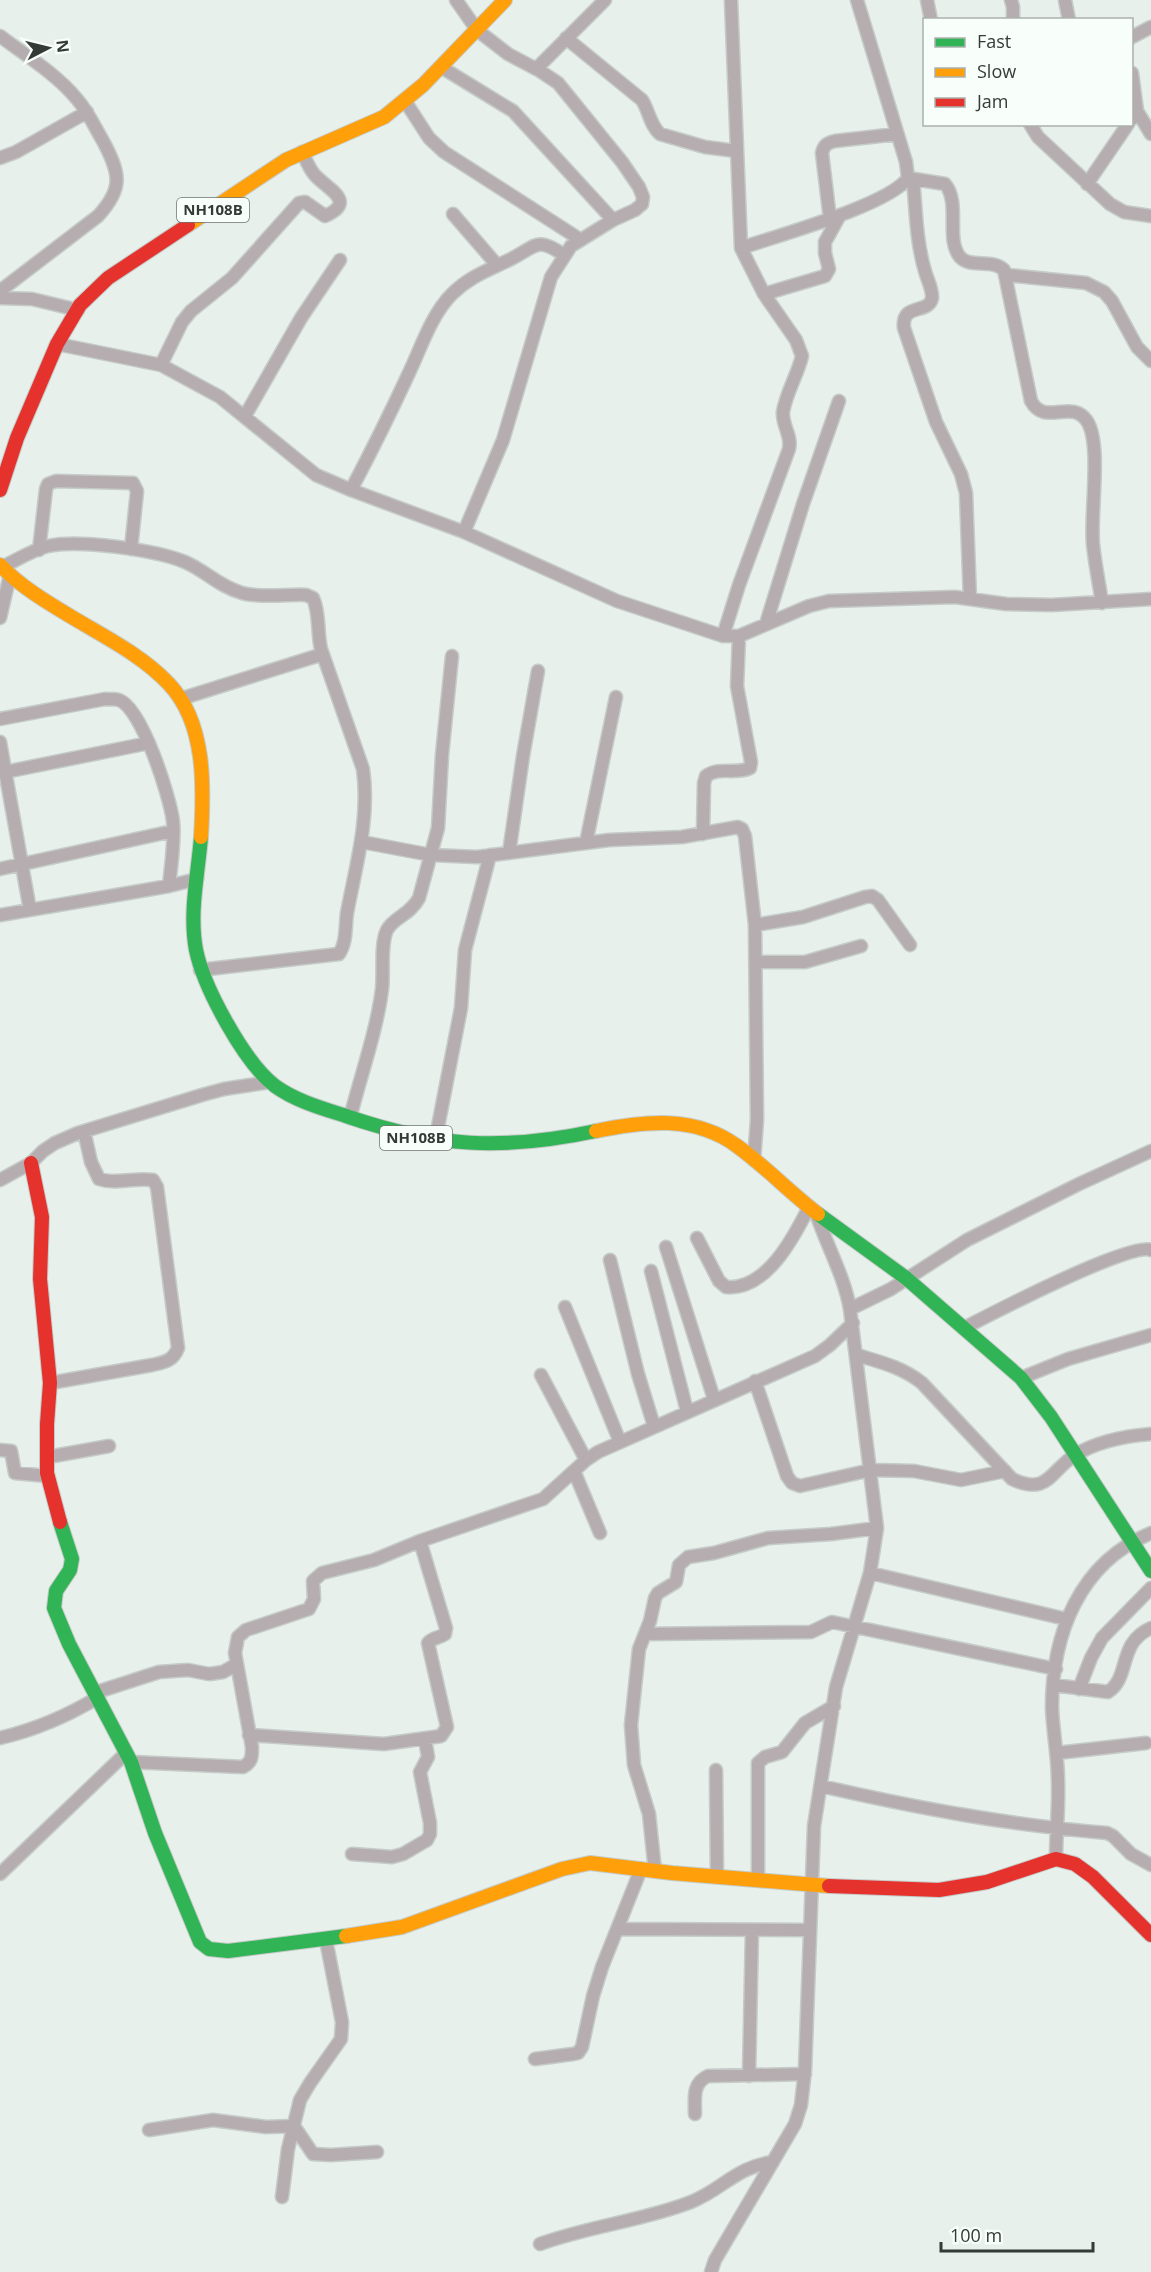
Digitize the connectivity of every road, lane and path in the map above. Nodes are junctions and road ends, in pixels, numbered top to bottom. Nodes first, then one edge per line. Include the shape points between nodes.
1 (456, 0) edge
2 (506, 0) edge
3 (605, 0) edge
4 (731, 0) edge
5 (857, 0) edge
6 (927, 0) edge
7 (1011, 0) edge
8 (1065, 0) edge
9 (931, 18) edge
10 (1013, 18) edge
11 (1069, 18) edge
12 (1151, 27) edge
13 (477, 30) junction
14 (0, 36) edge
15 (1133, 36) edge
16 (566, 38) junction
17 (441, 67) junction
18 (536, 69) junction
19 (405, 100) junction
20 (87, 112) junction
21 (1134, 115) edge
22 (1031, 126) edge
23 (1127, 126) edge
24 (897, 134) junction
25 (1151, 134) edge
26 (736, 151) junction
27 (302, 153) junction
28 (0, 158) edge
29 (910, 179) junction
30 (1087, 184) junction
31 (453, 214) dead end
32 (1151, 216) edge
33 (835, 217) junction
34 (613, 220) junction
35 (581, 240) junction
36 (741, 248) junction
37 (564, 255) junction
38 (340, 260) dead end
39 (497, 265) junction
40 (1006, 275) junction
41 (0, 291) edge
42 (764, 294) junction
43 (0, 298) edge
44 (78, 310) junction
45 (57, 345) junction
46 (1151, 361) edge
47 (161, 365) junction
48 (839, 401) dead end
49 (244, 416) junction
50 (0, 490) edge
51 (351, 490) junction
52 (464, 532) junction
53 (131, 549) junction
54 (39, 550) junction
55 (4, 569) edge
56 (970, 599) junction
57 (1151, 599) edge
58 (1102, 603) junction
59 (0, 618) edge
60 (766, 624) junction
61 (723, 636) junction
62 (739, 636) junction
63 (323, 654) junction
64 (452, 656) dead end
65 (538, 670) dead end
66 (616, 697) dead end
67 (180, 699) junction
68 (0, 719) edge
69 (0, 742) edge
70 (149, 743) junction
71 (3, 772) edge
72 (173, 831) junction
73 (703, 834) junction
74 (362, 842) junction
75 (586, 843) junction
76 (509, 854) junction
77 (431, 855) junction
78 (490, 855) junction
79 (22, 865) junction
80 (0, 869) edge
81 (197, 879) junction
82 (170, 886) junction
83 (30, 910) junction
84 (0, 915) edge
85 (755, 926) junction
86 (910, 945) dead end
87 (861, 946) dead end
88 (756, 962) junction
89 (200, 970) junction
90 (270, 1082) junction
91 (350, 1118) junction
92 (84, 1131) junction
93 (435, 1142) junction
94 (1151, 1151) edge
95 (754, 1160) junction
96 (31, 1163) junction
97 (0, 1180) edge
98 (812, 1210) junction
99 (697, 1238) dead end
100 (666, 1247) dead end
101 (1151, 1250) edge
102 (610, 1260) dead end
103 (651, 1271) dead end
104 (906, 1278) junction
105 (565, 1307) dead end
106 (850, 1309) junction
107 (853, 1323) junction
108 (964, 1328) junction
109 (1151, 1335) edge
110 (856, 1355) junction
111 (542, 1375) dead end
112 (1021, 1378) junction
113 (755, 1382) junction
114 (50, 1383) junction
115 (714, 1400) junction
116 (687, 1411) junction
117 (654, 1426) junction
118 (1151, 1434) edge
119 (620, 1442) junction
120 (109, 1446) dead end
121 (0, 1450) edge
122 (1075, 1455) junction
123 (48, 1457) junction
124 (586, 1460) junction
125 (871, 1470) junction
126 (574, 1471) junction
127 (1005, 1471) junction
128 (48, 1476) junction
129 (878, 1528) junction
130 (600, 1533) dead end
131 (1151, 1533) edge
132 (420, 1541) junction
133 (1132, 1541) junction
134 (1151, 1571) edge
135 (870, 1573) junction
136 (1151, 1588) edge
137 (1066, 1620) junction
138 (853, 1626) junction
139 (1151, 1628) edge
140 (645, 1634) junction
141 (237, 1665) junction
142 (1056, 1669) junction
143 (1054, 1685) junction
144 (1079, 1689) junction
145 (95, 1696) junction
146 (834, 1706) junction
147 (249, 1735) junction
148 (0, 1738) edge
149 (426, 1739) junction
150 (1146, 1743) dead end
151 (1057, 1753) junction
152 (128, 1758) junction
153 (716, 1770) dead end
154 (821, 1785) junction
155 (1056, 1829) junction
156 (352, 1854) dead end
157 (1056, 1858) junction
158 (1151, 1865) edge
159 (648, 1870) junction
160 (0, 1874) edge
161 (717, 1877) junction
162 (758, 1879) junction
163 (811, 1884) junction
164 (618, 1929) junction
165 (752, 1930) junction
166 (810, 1930) junction
167 (1151, 1935) edge
168 (326, 1940) junction
169 (535, 2059) dead end
170 (805, 2074) junction
171 (749, 2076) junction
172 (695, 2114) dead end
173 (294, 2126) junction
174 (149, 2130) dead end
175 (377, 2152) dead end
176 (773, 2162) junction
177 (282, 2197) dead end
178 (540, 2244) dead end
179 (711, 2272) edge

1 - 13 street
2 - 13 main road, NH108B
3 - 16 street
4 - 26 street
5 - 24 street
6 - 9 street
7 - 10 street
8 - 11 street
12 - 15 street
13 - 17 main road, NH108B
13 - 18 street
14 - 20 street via 61,82
16 - 18 street
16 - 26 street via 642,100 660,134
17 - 19 main road, NH108B
17 - 34 street via 513,111
18 - 34 street via 568,94 639,187 642,204
19 - 27 main road, NH108B via 370,124
19 - 35 street via 429,138 444,152
20 - 28 street
20 - 41 street via 115,169 117,189 111,202
21 - 25 street
22 - 30 street
23 - 30 street
24 - 29 street
24 - 33 street via 828,142 823,147
26 - 36 street
27 - 44 main road, NH108B via 279,164 108,278
27 - 47 street via 313,173 338,193 339,205 325,216 305,202 299,203 232,278 191,311
29 - 33 street via 898,189
29 - 40 street via 945,184 961,258 995,264
29 - 56 street via 921,258 932,300 907,313 904,328 936,422 966,493
30 - 32 street via 1117,209
31 - 39 street
33 - 36 street
33 - 42 street via 825,242 829,269 825,276
34 - 35 street
35 - 37 street
36 - 42 street
37 - 39 street via 540,244
37 - 52 street via 551,277 503,440
38 - 49 street
39 - 51 street via 471,278 444,304
40 - 46 street via 1086,283 1104,292 1137,347
40 - 58 street via 1031,401 1042,412 1077,412 1090,426 1094,446 1093,544
42 - 61 street via 796,340 802,356 783,410 789,449
43 - 44 street via 32,299
44 - 45 main road, NH108B
45 - 47 street
45 - 50 main road, NH108B via 17,438
47 - 49 street via 220,397
48 - 60 street
49 - 51 street via 311,472
51 - 52 street
52 - 61 street via 592,591
53 - 54 street via 64,545
53 - 54 street via 137,491 133,483 56,481 46,489
53 - 63 street via 187,563 224,587 245,594 313,598
54 - 55 street
55 - 59 street
55 - 67 main road, NH108B via 157,673
56 - 58 street via 1006,604
56 - 60 street via 829,602
57 - 58 street
60 - 62 street
61 - 62 street
62 - 73 street via 737,686 750,768 706,776
63 - 67 street
63 - 74 street via 363,769
64 - 77 street via 440,812
65 - 76 street
66 - 75 street
67 - 81 main road, NH108B via 192,726 201,776
68 - 70 street via 105,699 119,700 134,714
69 - 71 street
70 - 71 street
70 - 72 street via 170,799
71 - 79 street
72 - 79 street
72 - 82 street
73 - 75 street
73 - 85 street via 732,827 742,830
74 - 77 street
74 - 89 street via 339,954
75 - 76 street
76 - 78 street
77 - 78 street
77 - 91 street via 414,907 387,930 378,1013
78 - 93 street via 465,950 461,1008
79 - 80 street
79 - 83 street
81 - 82 street
81 - 89 main road, NH108B via 193,940
82 - 83 street
83 - 84 street
85 - 86 street via 872,897
85 - 88 street
87 - 88 street via 805,963
88 - 95 street via 758,1120
89 - 90 main road, NH108B via 231,1028
90 - 91 main road, NH108B via 298,1099
90 - 92 street via 213,1092
91 - 93 main road, NH108B
92 - 96 street via 55,1143
92 - 114 street via 99,1179 146,1179 153,1180 157,1187 178,1348 169,1360 152,1365
93 - 95 main road, NH108B via 532,1143 653,1120 672,1120 721,1136
94 - 104 street via 967,1240
95 - 98 main road, NH108B
96 - 97 street
96 - 114 main road via 42,1217 40,1279
98 - 99 street via 776,1262 735,1288 719,1281
98 - 104 main road, NH108B
98 - 106 street via 844,1283
100 - 115 street
101 - 108 street via 1139,1248 1096,1265
102 - 117 street
103 - 116 street
104 - 106 street
104 - 108 main road, NH108B
105 - 119 street
106 - 107 street
107 - 110 street
107 - 113 street via 815,1356
108 - 112 main road, NH108B
109 - 112 street via 1068,1359
110 - 125 street
110 - 127 street via 896,1367 922,1383
111 - 124 street
112 - 122 main road, NH108B
113 - 115 street
113 - 125 street via 792,1483 812,1485
114 - 123 main road
115 - 116 street
116 - 117 street
117 - 119 street
118 - 122 street via 1124,1436
119 - 124 street
120 - 123 street
121 - 128 street via 11,1451 15,1473
122 - 127 street via 1040,1484 1029,1486 1012,1479
122 - 133 main road, NH108B
123 - 128 main road
124 - 126 street
125 - 127 street via 914,1471 961,1480
125 - 129 street
126 - 130 street
126 - 132 street via 543,1499
128 - 145 main road via 72,1558 70,1570 56,1591 54,1608
129 - 135 street
129 - 140 street via 768,1538 688,1557 679,1565 675,1582 655,1598
131 - 133 street
132 - 141 street via 374,1560 316,1576 313,1605 309,1609 246,1630 238,1637
132 - 149 street via 446,1628 445,1634 428,1643 447,1727 441,1736
133 - 134 main road, NH108B
133 - 137 street via 1098,1570
135 - 137 street
135 - 138 street
136 - 144 street via 1102,1638
137 - 142 street
138 - 140 street via 832,1622 811,1632
138 - 142 street
138 - 146 street
139 - 144 street via 1133,1641 1113,1689
140 - 159 street via 637,1660 632,1753 649,1814
141 - 145 street via 209,1674 188,1670 159,1672
141 - 147 street
142 - 143 street
143 - 144 street
143 - 151 street via 1052,1711
145 - 148 street via 45,1724
145 - 152 main road
146 - 154 street
146 - 162 street via 805,1723 783,1752 759,1763
147 - 149 street via 369,1743
147 - 152 street via 252,1757 243,1767
149 - 156 street via 428,1757 420,1778 430,1822 427,1840 392,1857
150 - 151 street
151 - 155 street
152 - 160 street
152 - 168 main road via 155,1833 205,1948 228,1951
153 - 161 street
154 - 155 street via 914,1807
154 - 163 street
155 - 157 street
155 - 158 street via 1107,1833
157 - 163 main road via 997,1879 939,1890
157 - 167 main road via 1093,1876
159 - 161 main road
159 - 164 street
159 - 168 main road via 590,1863 574,1866 402,1927
161 - 162 main road
162 - 163 main road
163 - 166 street
164 - 165 street
164 - 169 street via 593,1996 582,2048 578,2053
165 - 166 street
165 - 171 street
166 - 170 street
168 - 173 street via 342,2022 341,2039 300,2100
170 - 171 street
170 - 176 street via 795,2124
171 - 172 street via 701,2079 696,2086
173 - 174 street via 266,2127 213,2120
173 - 175 street via 313,2154
173 - 177 street
176 - 178 street via 743,2170 691,2202
176 - 179 street

